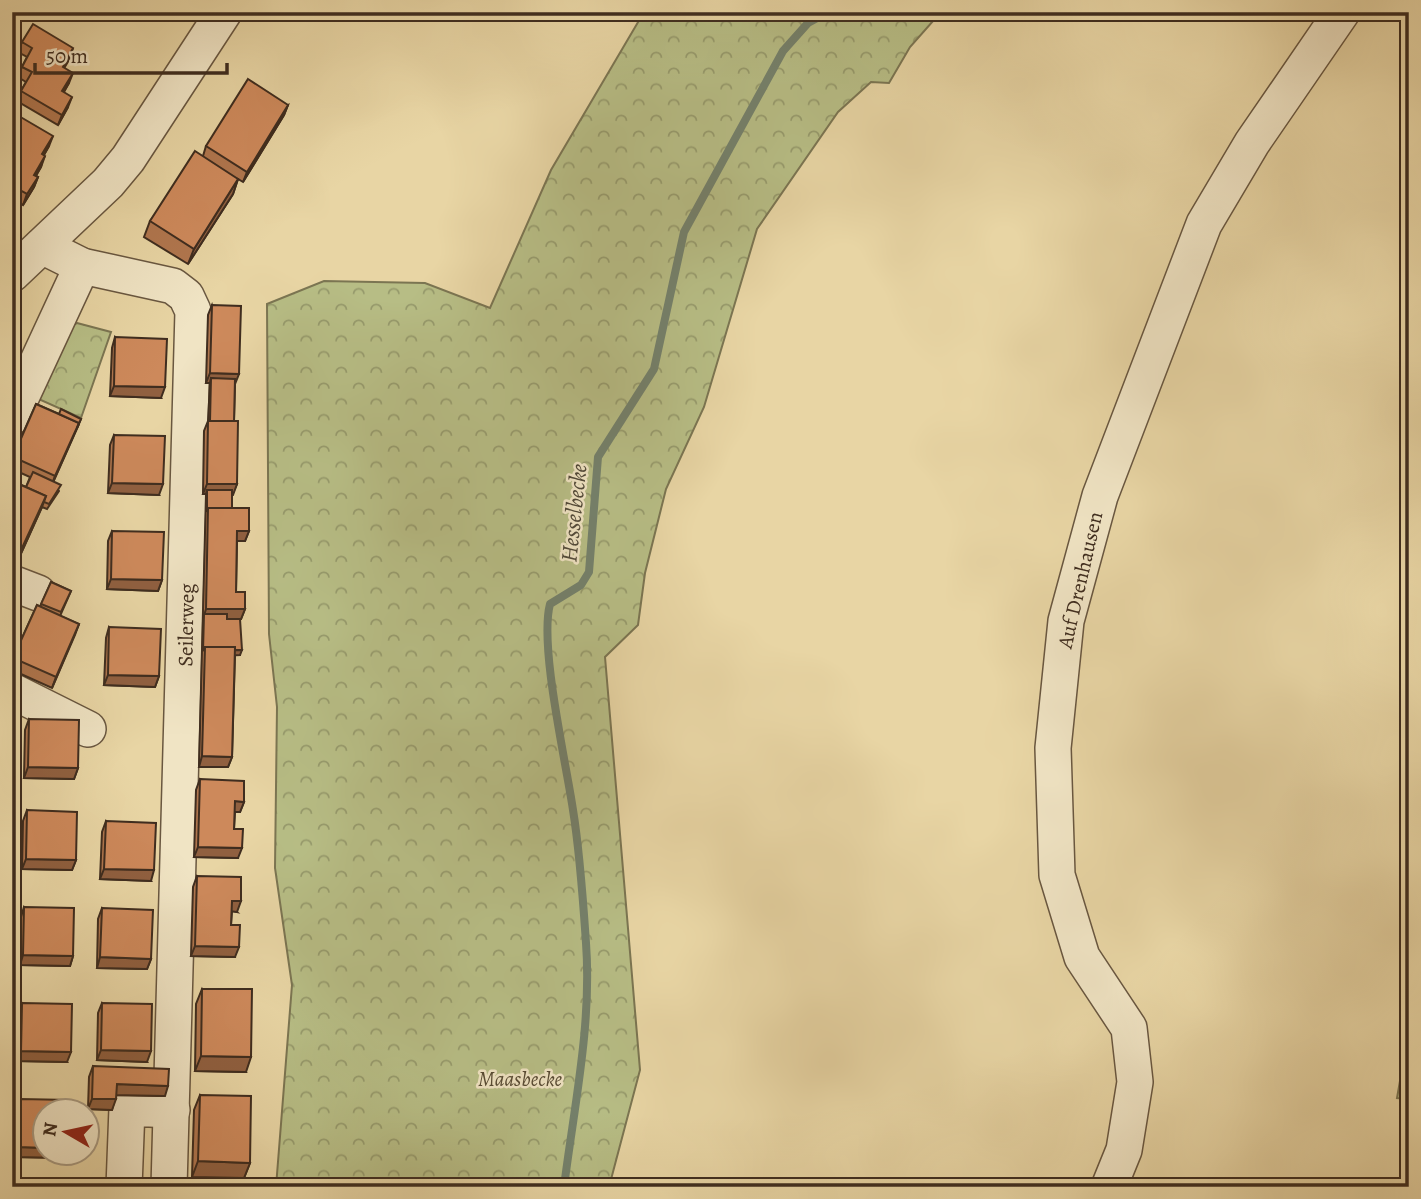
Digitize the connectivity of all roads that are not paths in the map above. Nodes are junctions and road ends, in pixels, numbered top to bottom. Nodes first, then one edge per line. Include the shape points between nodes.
1 (224, 12) edge
2 (1342, 12) edge
3 (42, 246) junction
4 (82, 267) junction
5 (12, 274) edge
6 (12, 373) edge
7 (12, 416) edge
8 (12, 691) edge
9 (88, 729) dead end
10 (172, 1110) junction
11 (124, 1187) edge
12 (169, 1187) edge
13 (1109, 1187) edge

1 - 3 street via 128,159
2 - 13 street, Auf Drenhausen via 1252,143 1204,224 1100,496 1066,621 1052,748 1057,875 1082,957 1129,1028 1135,1082 1124,1150
3 - 4 street, Seilerweg
3 - 5 street
4 - 6 street via 41,311
4 - 7 street
4 - 10 street, Seilerweg via 173,286 186,296 193,311
8 - 9 street
10 - 11 street via 127,1108
10 - 12 street, Seilerweg

